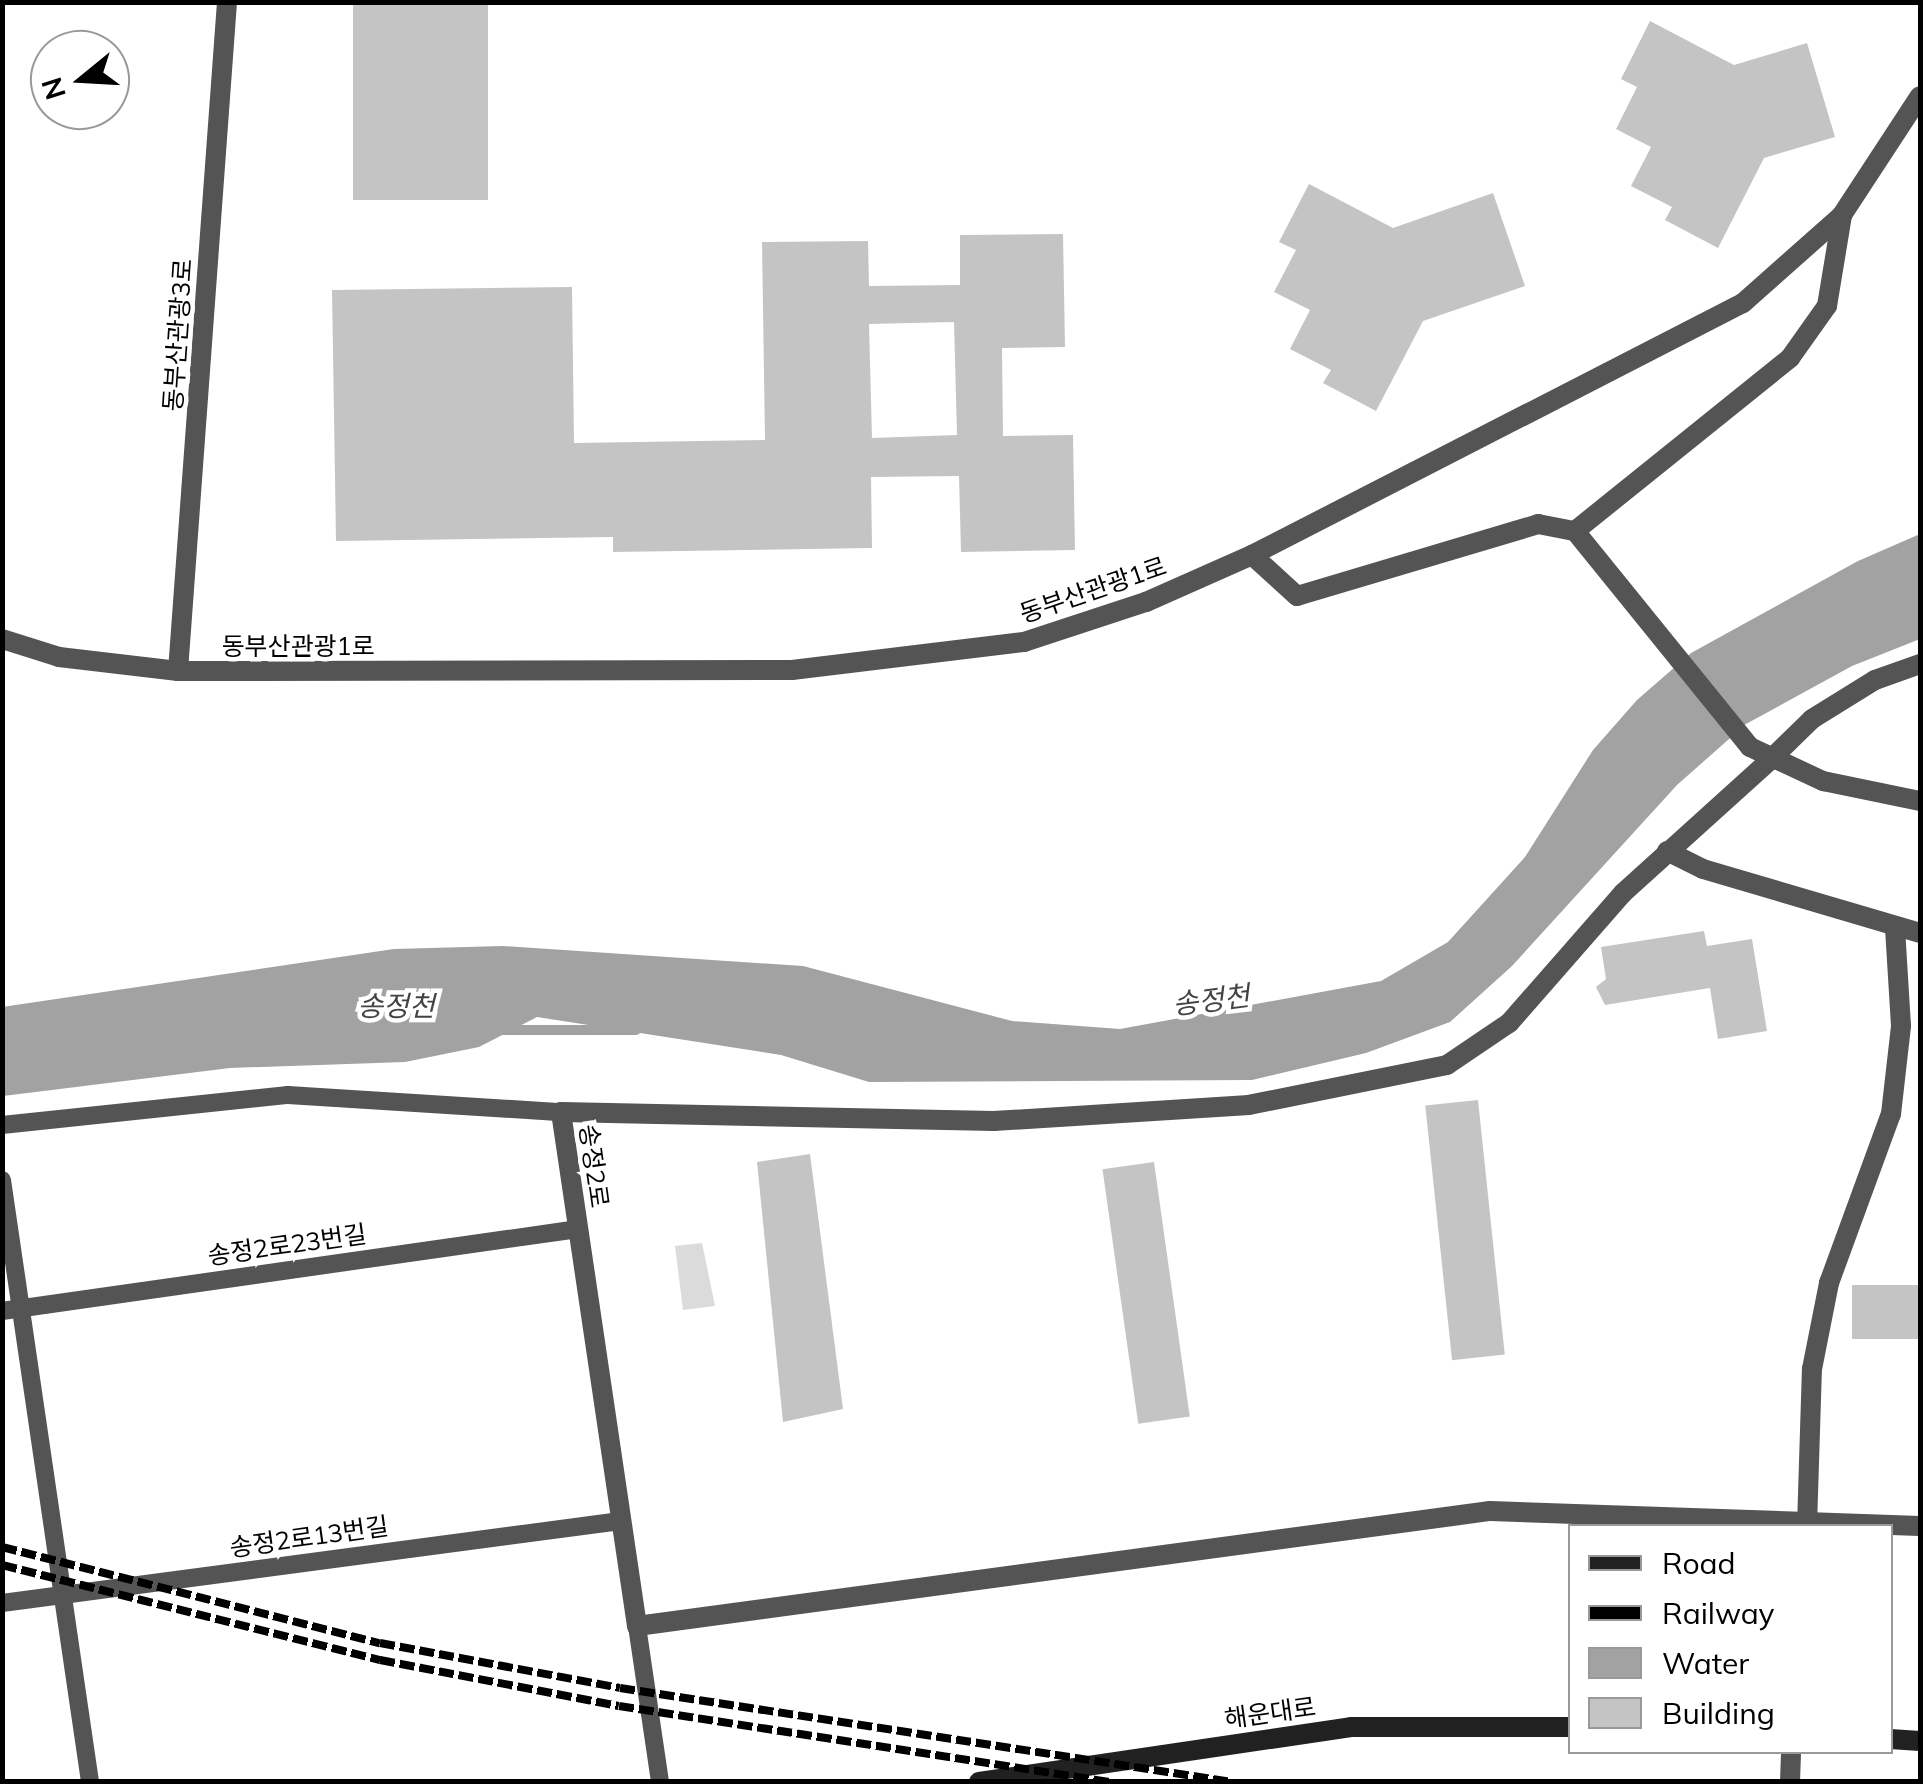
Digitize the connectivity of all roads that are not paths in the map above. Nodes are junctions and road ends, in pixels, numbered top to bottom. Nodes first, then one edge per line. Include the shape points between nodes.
1 (227, 2) edge
2 (1920, 96) edge
3 (1842, 215) junction
4 (1575, 531) junction
5 (1252, 555) junction
6 (2, 640) edge
7 (1920, 664) edge
8 (178, 671) junction
9 (1769, 761) junction
10 (1920, 800) edge
11 (1667, 852) junction
12 (1895, 929) junction
13 (1920, 934) edge
14 (561, 1112) junction
15 (2, 1126) edge
16 (2, 1180) edge
17 (578, 1229) junction
18 (12, 1310) edge
19 (621, 1521) junction
20 (1807, 1523) edge
21 (1845, 1524) edge
22 (1893, 1525) edge
23 (1920, 1526) edge
24 (62, 1595) junction
25 (2, 1603) edge
26 (637, 1626) junction
27 (1568, 1727) edge
28 (1893, 1740) edge
29 (1920, 1741) edge
30 (1792, 1754) edge
31 (90, 1782) edge
32 (660, 1782) edge
33 (979, 1782) edge
34 (1790, 1782) edge

1 - 8 street, 동부산관광3로
2 - 3 street, 동부산관광1로
3 - 4 street via 1827,306 1790,358
3 - 5 street, 동부산관광1로 via 1743,303
4 - 5 street via 1538,524 1297,596
4 - 9 street via 1750,747
5 - 8 street, 동부산관광1로 via 1146,602 1024,642 792,670
6 - 8 street, 동부산관광1로 via 59,657
7 - 9 street via 1875,680 1812,719
9 - 10 street via 1823,781
9 - 11 street
11 - 12 street
11 - 14 street via 1509,1023 1447,1065 1249,1106 994,1120
12 - 13 street
12 - 20 street via 1901,1026 1892,1114 1829,1283 1812,1368
14 - 15 lane, 송정2로 via 288,1095
14 - 17 street, 송정2로
16 - 18 lane
17 - 18 lane, 송정2로23번길
17 - 19 street, 송정2로
18 - 24 lane
19 - 24 lane, 송정2로13번길
19 - 26 street, 송정2로
20 - 21 street
20 - 26 street via 1490,1511
22 - 23 street
24 - 25 lane, 송정2로13번길
24 - 31 lane
26 - 32 lane, 송정2로
27 - 33 main road, 해운대로 via 1351,1727
28 - 29 main road
30 - 34 street

